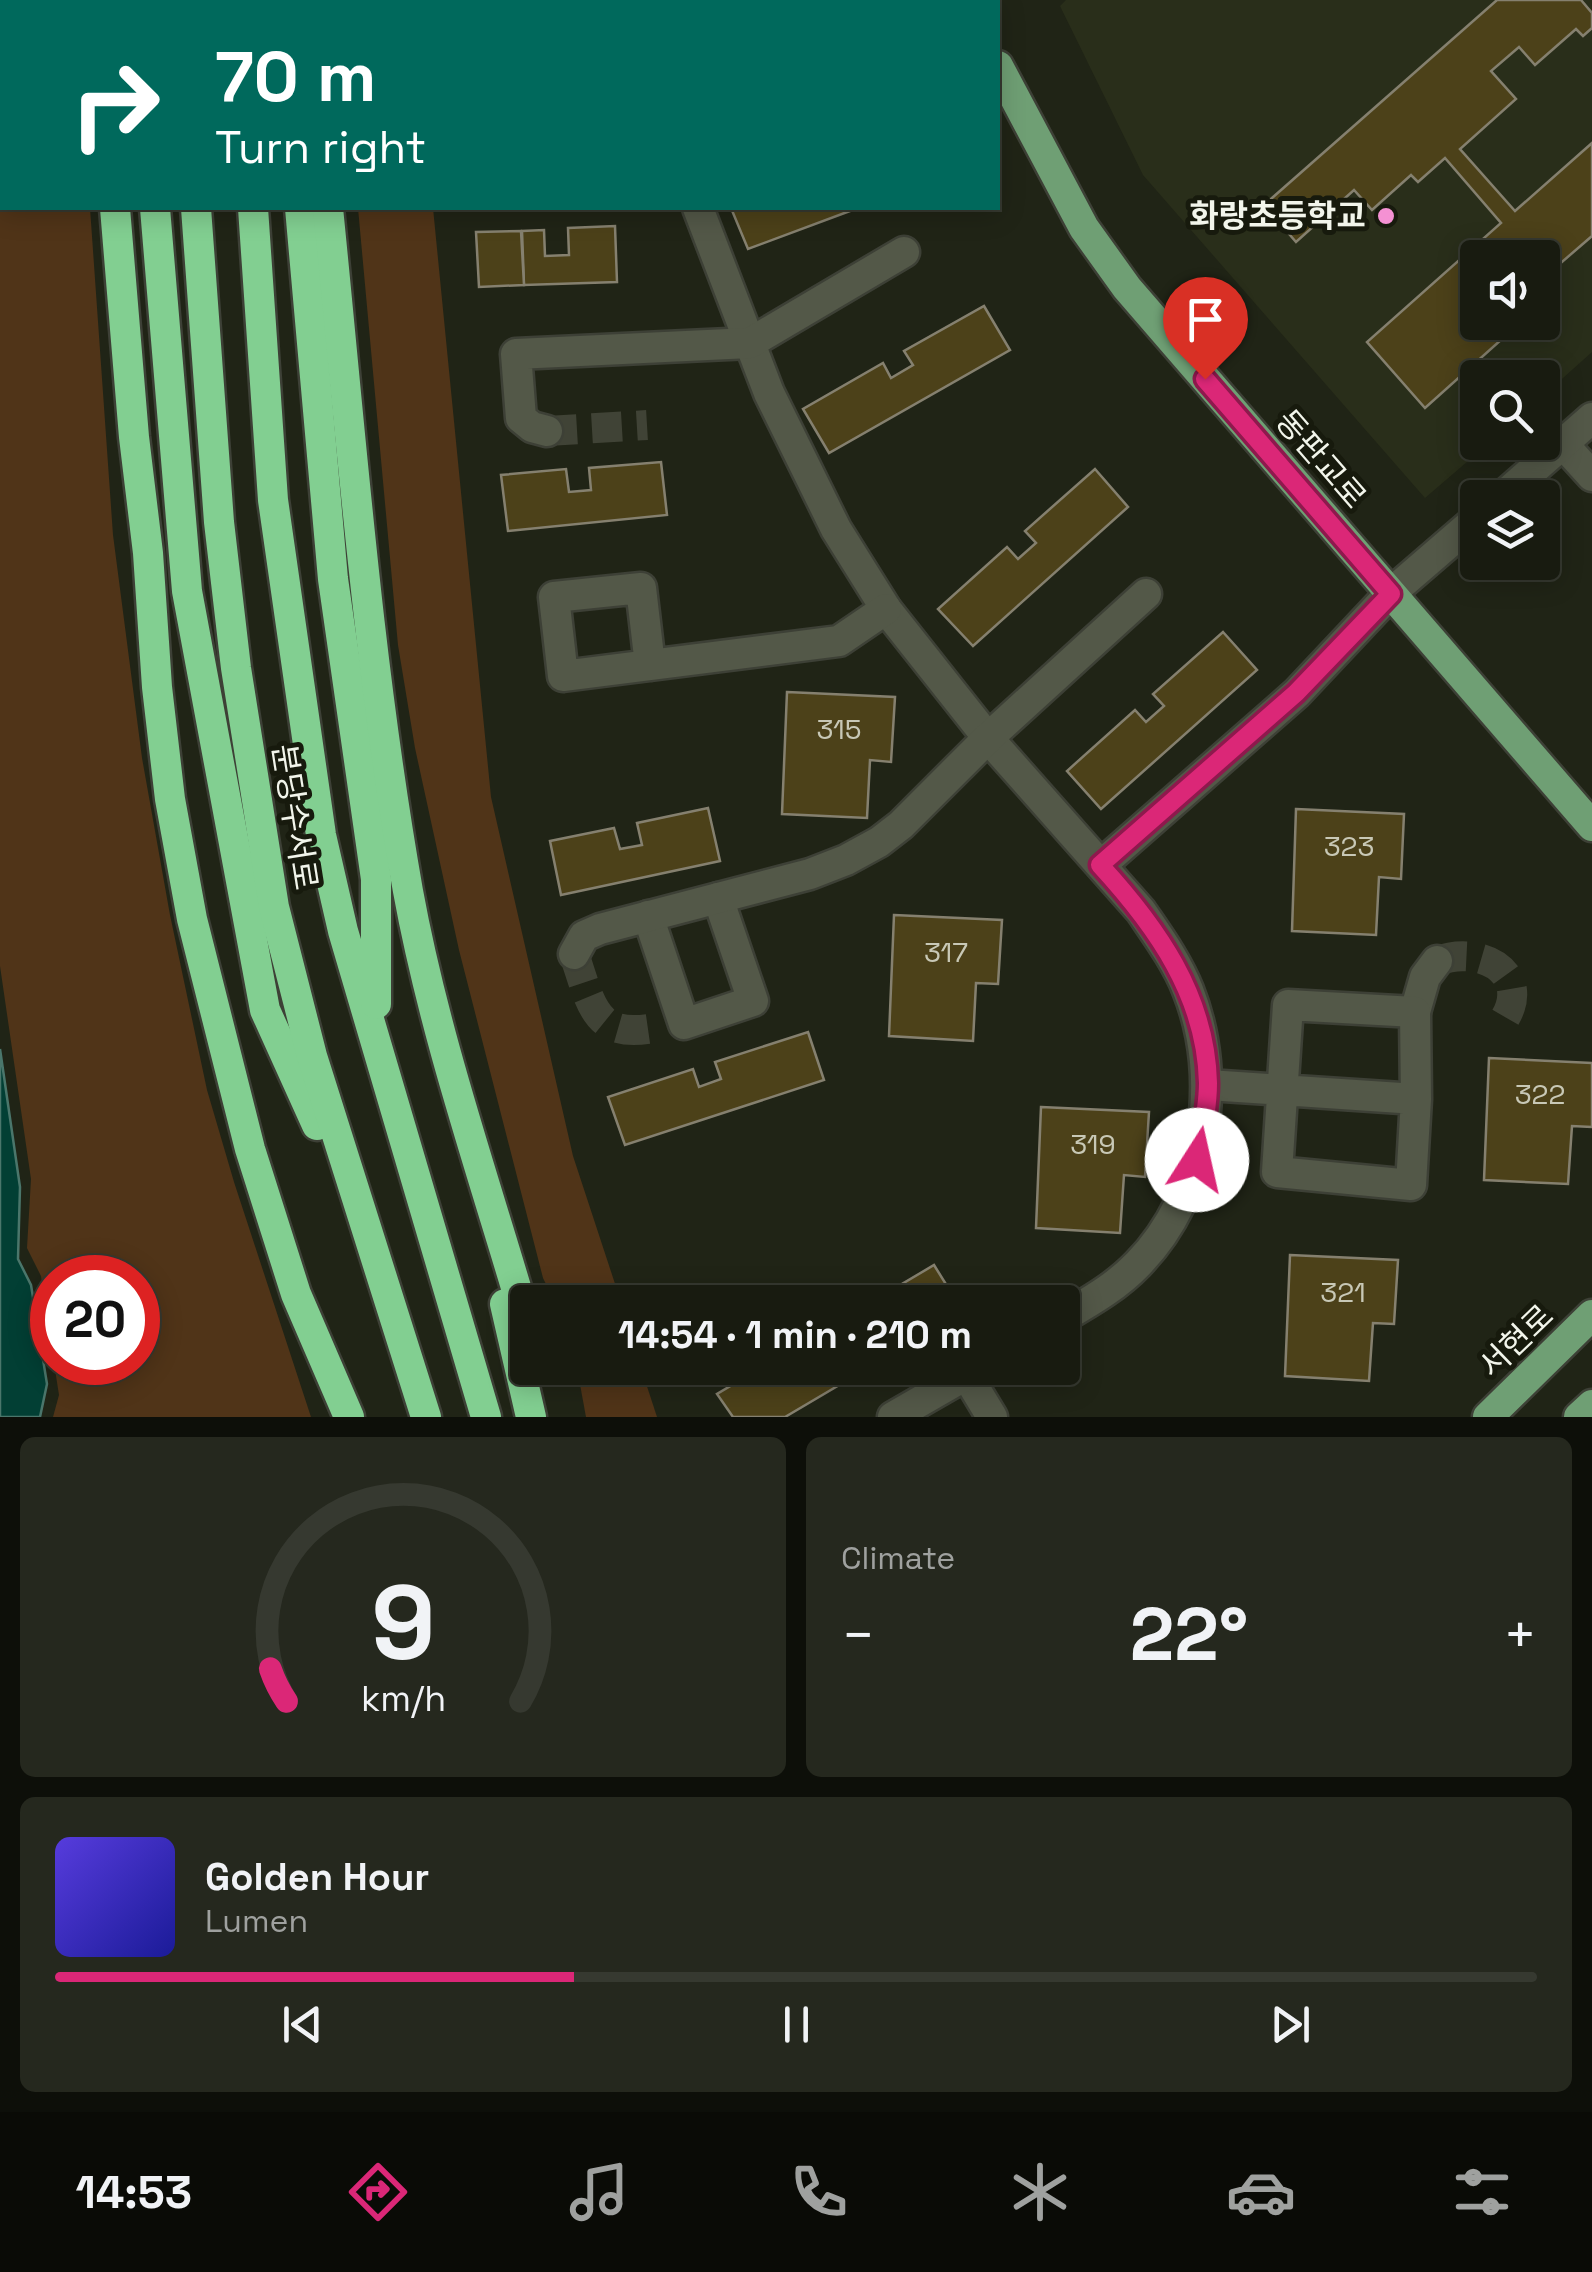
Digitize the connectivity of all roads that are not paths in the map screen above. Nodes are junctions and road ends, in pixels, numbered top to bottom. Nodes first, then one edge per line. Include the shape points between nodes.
1 (1000, 70) edge
2 (115, 210) edge
3 (156, 210) edge
4 (196, 210) edge
5 (252, 210) edge
6 (300, 210) edge
7 (328, 210) edge
8 (699, 210) edge
9 (904, 252) dead end
10 (750, 343) junction
11 (1592, 418) edge
12 (546, 431) dead end
13 (1563, 444) junction
14 (1592, 476) edge
15 (1522, 480) edge
16 (1460, 534) edge
17 (1146, 594) dead end
18 (1391, 594) junction
19 (886, 609) junction
20 (650, 665) dead end
21 (988, 738) junction
22 (1592, 826) edge
23 (1100, 865) junction
24 (718, 898) junction
25 (648, 916) junction
26 (574, 954) dead end
27 (1437, 961) dead end
28 (1416, 1012) junction
29 (376, 1042) junction
30 (1208, 1085) junction
31 (1282, 1090) junction
32 (1416, 1099) junction
33 (497, 1222) junction
34 (373, 1245) junction
35 (515, 1285) edge
36 (1080, 1307) edge
37 (1592, 1315) edge
38 (544, 1385) edge
39 (948, 1385) edge
40 (978, 1385) edge
41 (1592, 1404) edge
42 (349, 1417) edge
43 (426, 1417) edge
44 (486, 1417) edge
45 (531, 1417) edge
46 (553, 1417) edge
47 (893, 1417) edge
48 (992, 1417) edge
49 (1488, 1417) edge
50 (1579, 1417) edge

1 - 18 main road, 동판교로 via 1084,228 1127,288
2 - 42 highway via 156,687 192,919 250,1149 296,1294
3 - 34 highway via 187,591 264,1010
4 - 34 highway, 분당수서로 via 223,558 274,908 312,1056
5 - 29 highway, 분당수서로 via 272,500 308,750 326,854
6 - 29 highway via 333,579 376,879
7 - 33 highway via 361,539 408,892 428,986
8 - 10 lane
9 - 10 lane
10 - 12 lane via 516,354 521,418
10 - 19 lane via 836,529
11 - 13 lane
13 - 14 lane
13 - 15 lane
16 - 18 lane
17 - 21 lane
18 - 22 main road, 동판교로
18 - 23 lane via 1296,693
19 - 20 lane via 839,641
19 - 21 lane
21 - 23 lane
21 - 24 lane via 879,842 810,874
23 - 30 lane via 1163,942 1187,988
24 - 25 lane
24 - 25 lane via 752,1001 684,1024
25 - 26 lane via 584,936
27 - 28 lane via 1425,977
28 - 31 lane via 1288,1005
28 - 32 lane
29 - 44 highway, 분당수서로
30 - 31 lane
30 - 36 lane via 1197,1160 1164,1231 1128,1274
31 - 32 lane
31 - 32 lane via 1277,1172 1411,1185
33 - 35 highway
33 - 45 highway via 500,1282
34 - 43 highway, 분당수서로
37 - 49 main road, 서현로
38 - 46 highway
39 - 47 lane
40 - 48 lane
41 - 50 main road

